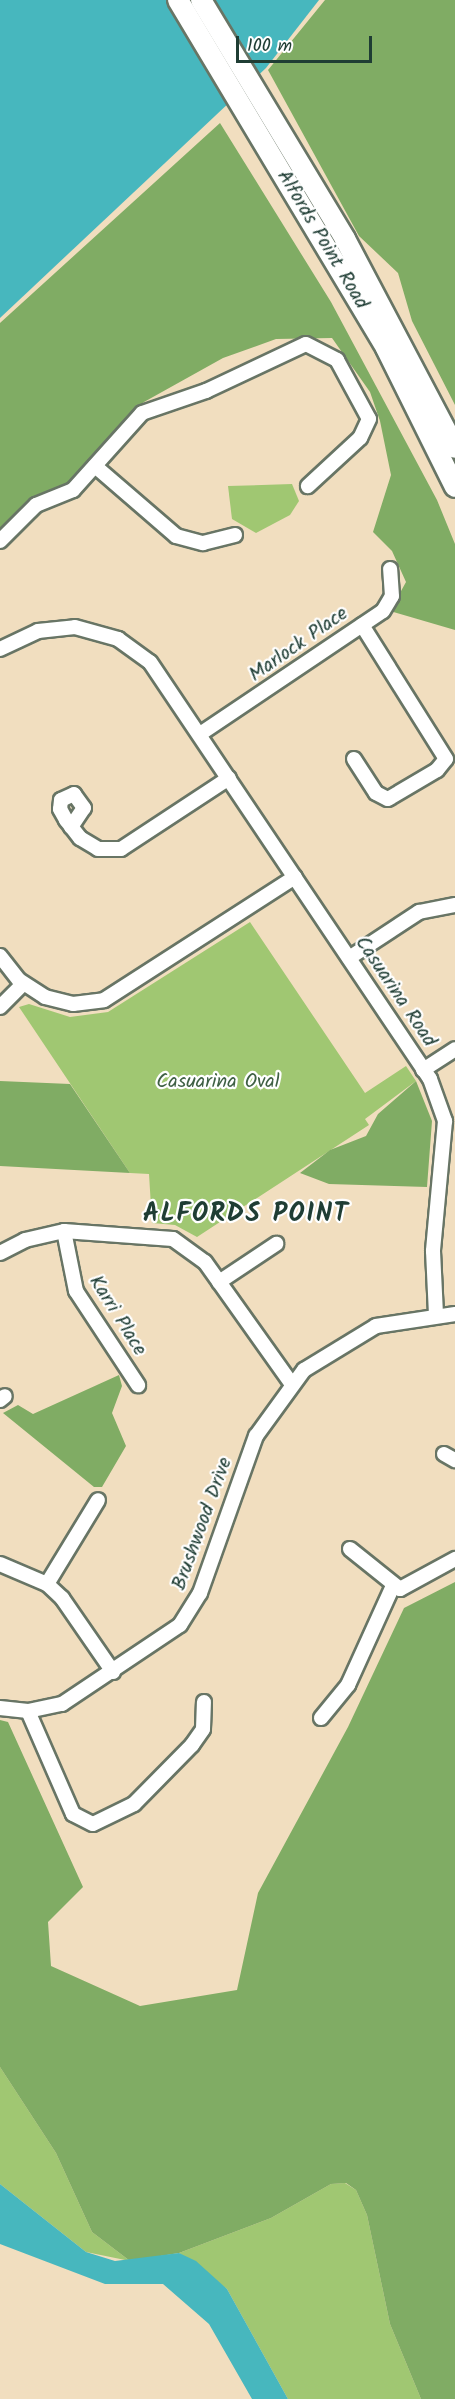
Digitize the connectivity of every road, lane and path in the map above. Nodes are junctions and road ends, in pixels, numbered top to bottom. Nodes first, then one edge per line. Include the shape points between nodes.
1 (178, 0) edge
2 (201, 0) edge
3 (337, 244) junction
4 (455, 448) edge
5 (95, 466) junction
6 (308, 486) dead end
7 (455, 487) edge
8 (235, 535) dead end
9 (0, 540) edge
10 (390, 569) dead end
11 (362, 625) junction
12 (0, 649) edge
13 (200, 734) junction
14 (354, 759) dead end
15 (229, 778) junction
16 (72, 826) dead end
17 (295, 877) junction
18 (455, 905) edge
19 (0, 956) edge
20 (349, 958) junction
21 (24, 984) junction
22 (0, 1007) edge
23 (455, 1048) edge
24 (423, 1070) junction
25 (64, 1231) junction
26 (276, 1244) dead end
27 (0, 1254) edge
28 (219, 1282) junction
29 (436, 1314) junction
30 (455, 1314) edge
31 (291, 1383) junction
32 (138, 1384) dead end
33 (98, 1500) dead end
34 (350, 1549) dead end
35 (455, 1559) edge
36 (0, 1564) edge
37 (47, 1584) junction
38 (393, 1586) junction
39 (113, 1672) junction
40 (204, 1702) dead end
41 (0, 1708) edge
42 (28, 1711) junction
43 (321, 1718) dead end

1 - 3 highway, Alfords Point Road
2 - 3 highway, Alfords Point Road
3 - 4 highway, Alfords Point Road
3 - 7 highway, Alfords Point Road
5 - 6 street via 142,412 216,387 306,344 337,360 369,419 360,438
5 - 8 street via 176,536 203,543
5 - 9 street via 65,496 32,508
10 - 11 street, Marlock Place via 390,602
11 - 13 street, Marlock Place
11 - 14 street via 446,754 437,770 388,799 376,793
12 - 13 street, Casuarina Road via 51,628 108,635 150,662
13 - 15 street, Casuarina Road
15 - 16 street via 121,849 91,846
15 - 17 street, Casuarina Road
17 - 20 street, Casuarina Road
17 - 21 street via 104,1000 63,1002
18 - 20 street via 419,912
19 - 21 street
20 - 24 street, Casuarina Road
21 - 22 street
23 - 24 street
24 - 29 street, Casuarina Road via 440,1099 445,1121 433,1251
25 - 27 street via 26,1239
25 - 28 street via 173,1239 197,1254
25 - 32 street, Karri Place via 76,1291
26 - 28 street
28 - 31 street
29 - 30 street, Brushwood Drive
29 - 31 street, Brushwood Drive via 369,1329 326,1353
31 - 39 street, Brushwood Drive via 256,1436 195,1604 170,1634
33 - 37 street
34 - 38 street
35 - 38 street via 410,1586
36 - 37 street
37 - 39 street via 68,1605
38 - 43 street via 351,1679
39 - 42 street, Brushwood Drive via 62,1704
40 - 42 street via 203,1729 192,1745 139,1800 93,1824 74,1814
41 - 42 street, Brushwood Drive

